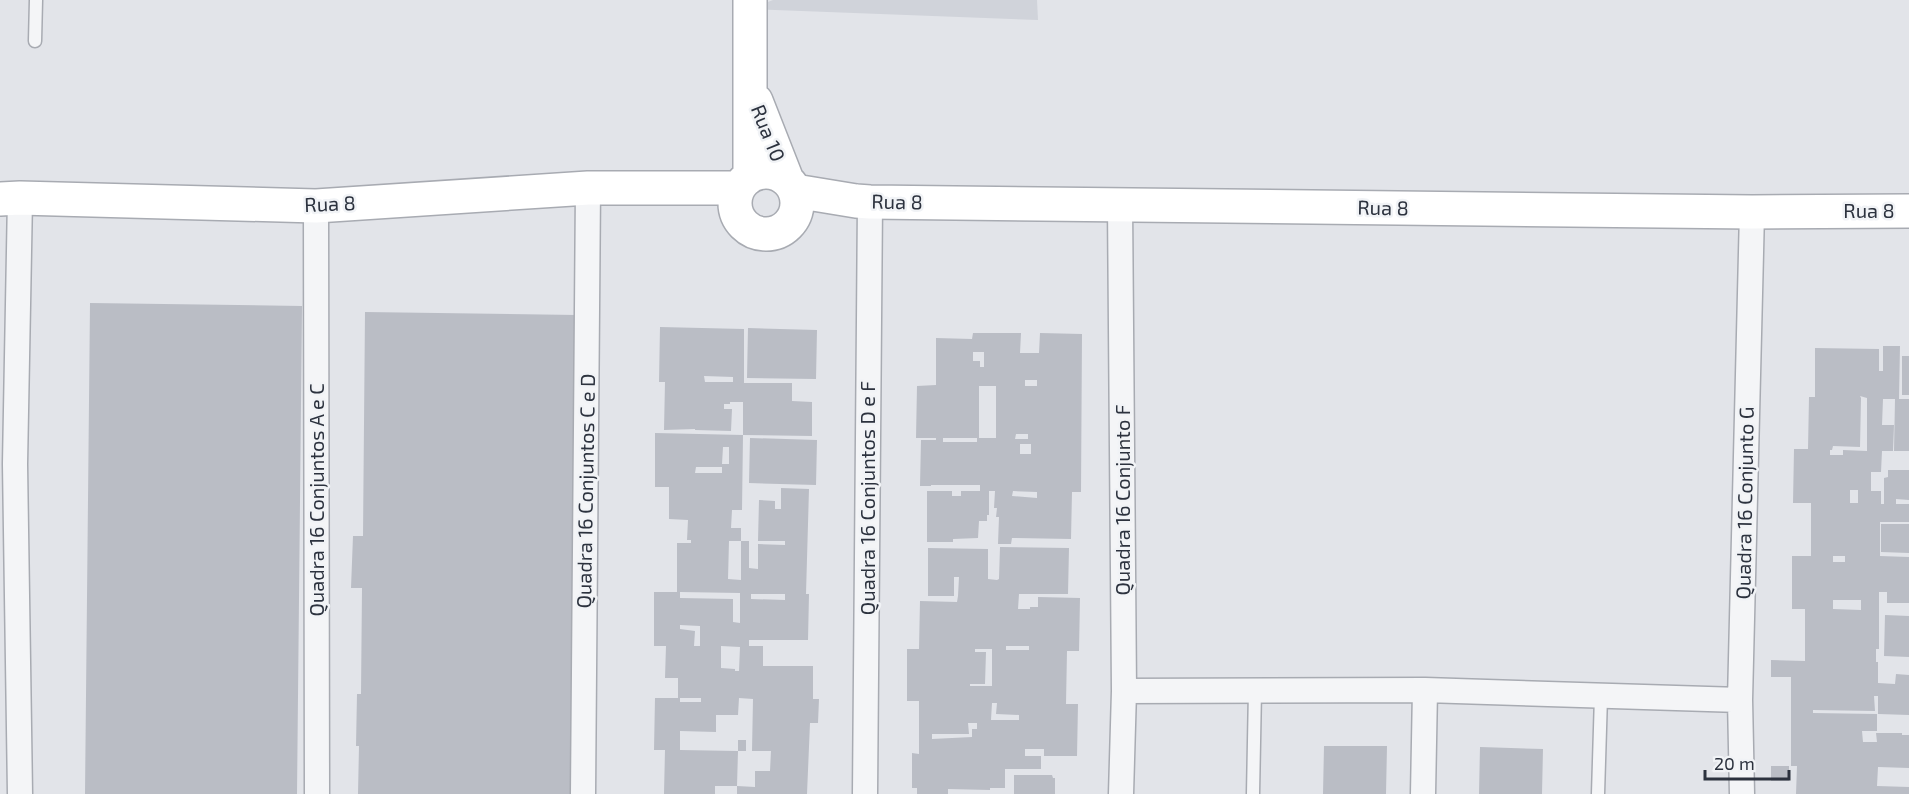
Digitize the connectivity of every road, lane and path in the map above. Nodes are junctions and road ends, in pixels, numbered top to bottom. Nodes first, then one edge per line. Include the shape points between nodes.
1 (36, 0) edge
2 (750, 0) edge
3 (35, 41) dead end
4 (750, 85) junction
5 (744, 182) junction
6 (588, 188) junction
7 (659, 188) junction
8 (792, 196) junction
9 (10, 198) edge
10 (863, 201) junction
11 (1120, 205) junction
12 (316, 206) junction
13 (1909, 211) edge
14 (1752, 212) junction
15 (740, 220) junction
16 (8, 464) edge
17 (1255, 690) junction
18 (1425, 690) junction
19 (1124, 691) junction
20 (1601, 696) junction
21 (1740, 700) junction
22 (20, 794) edge
23 (317, 794) edge
24 (583, 794) edge
25 (865, 794) edge
26 (1121, 794) edge
27 (1253, 794) edge
28 (1423, 794) edge
29 (1598, 794) edge
30 (1742, 794) edge

1 - 3 lane
2 - 4 main road, Rua 10
4 - 5 main road, Rua 10
4 - 8 main road, Rua 10
5 - 7 main road, Rua 8
5 - 8 main road via 760,173 780,175
5 - 15 main road via 735,204
6 - 7 main road, Rua 8
6 - 12 main road, Rua 8
6 - 24 street, Quadra 16 Conjuntos C e D
7 - 15 main road, Rua 8
8 - 10 main road, Rua 8
8 - 15 main road via 787,228 761,235
9 - 12 main road, Rua 8
9 - 16 street
10 - 11 main road, Rua 8
10 - 25 street, Quadra 16 Conjuntos D e F
11 - 14 main road, Rua 8
11 - 19 street, Quadra 16 Conjunto F
12 - 23 street, Quadra 16 Conjuntos A e C
13 - 14 main road, Rua 8
14 - 21 street, Quadra 16 Conjunto G
16 - 22 street
17 - 18 street
17 - 19 street
17 - 27 lane
18 - 20 street
18 - 28 street
19 - 26 street, Quadra 16 Conjunto F
20 - 21 street
20 - 29 lane
21 - 30 street, Quadra 16 Conjunto G

